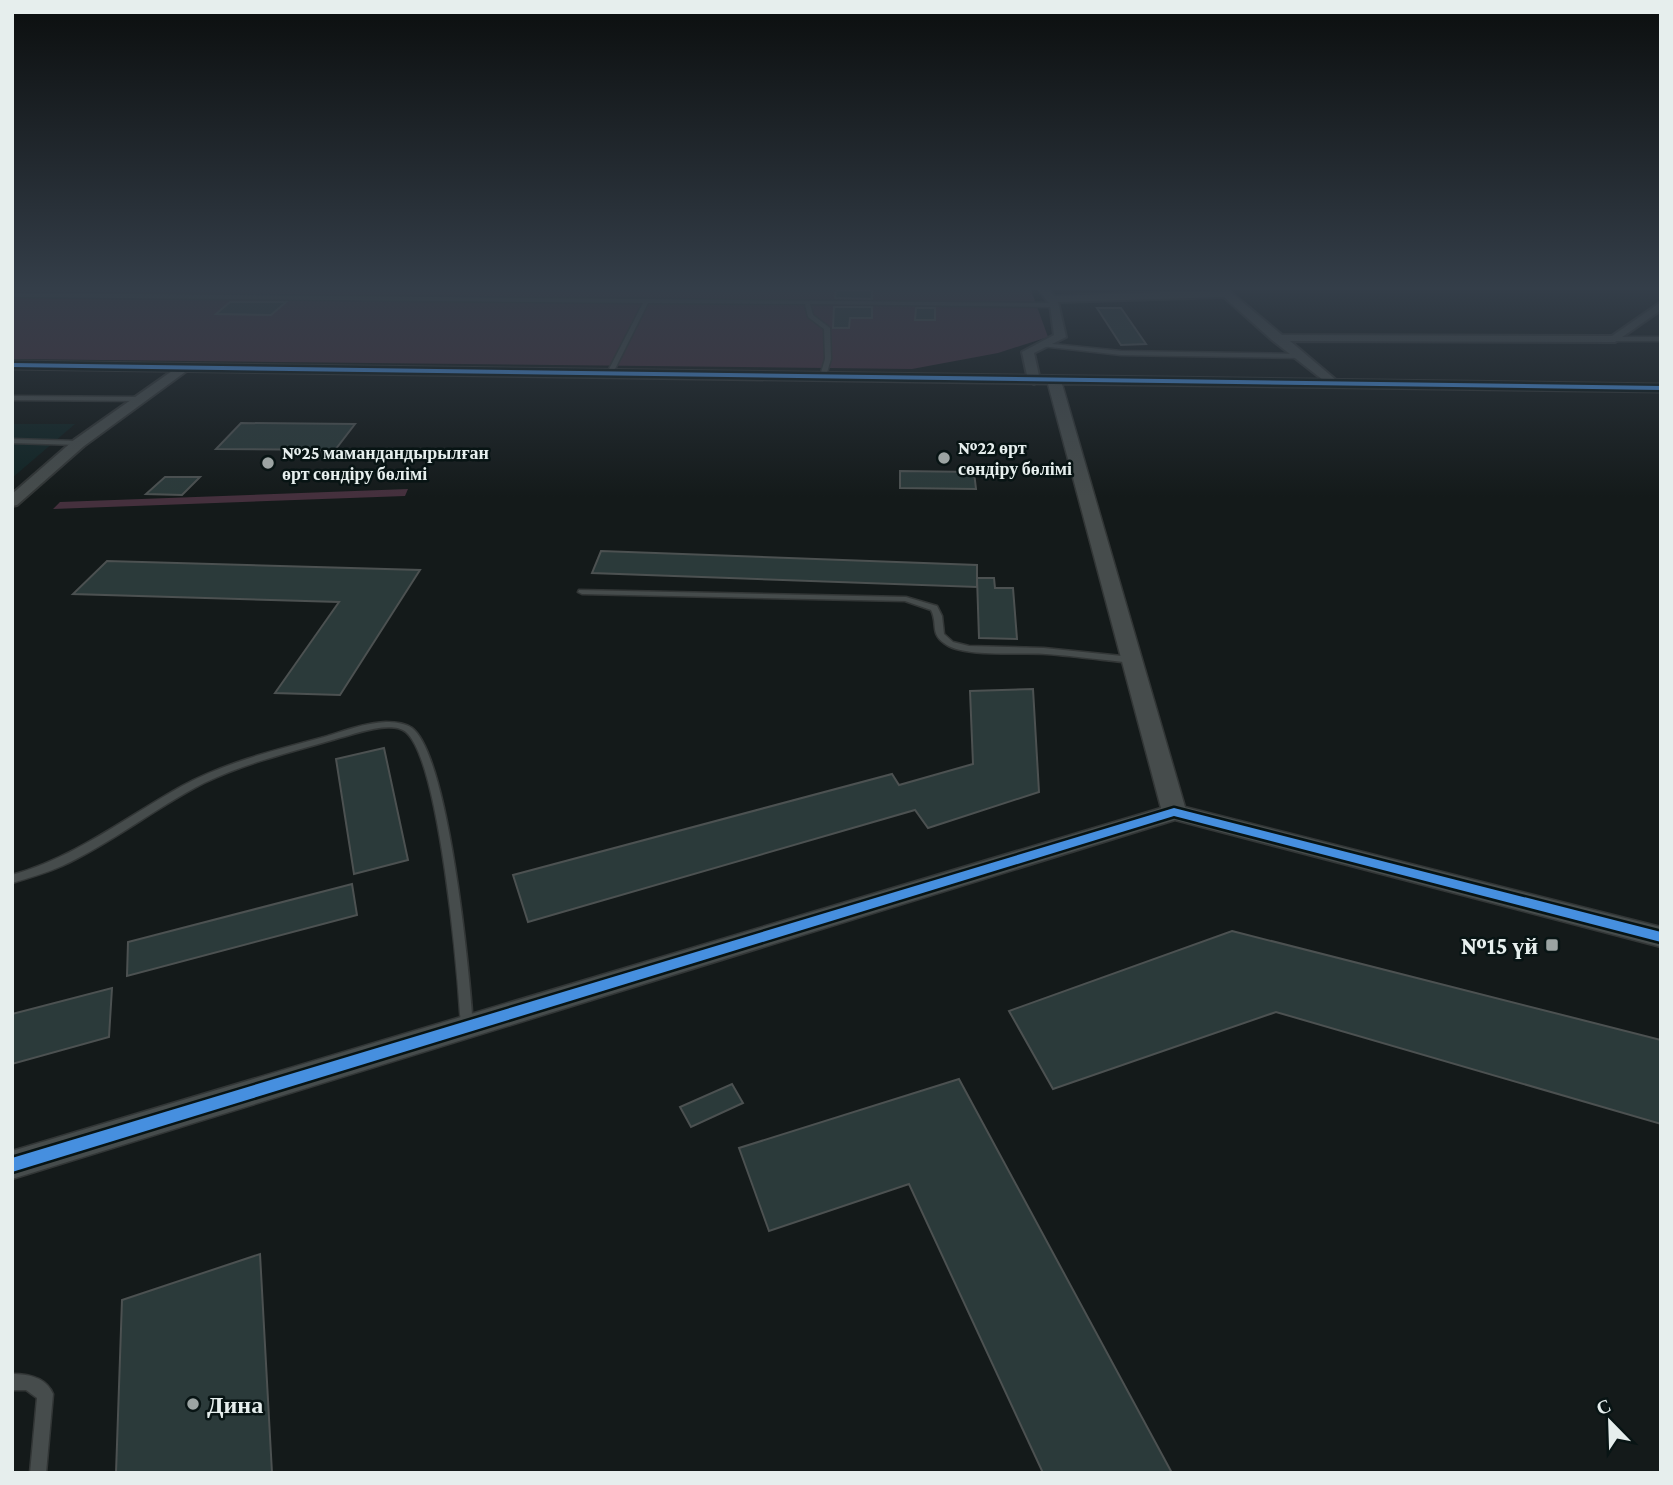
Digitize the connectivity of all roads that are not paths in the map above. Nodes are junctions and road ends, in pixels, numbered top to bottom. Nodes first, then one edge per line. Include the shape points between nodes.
1 (617, 359) edge
2 (828, 359) edge
3 (1032, 359) edge
4 (1303, 359) edge
5 (12, 365) edge
6 (186, 368) junction
7 (610, 373) junction
8 (823, 376) junction
9 (1044, 380) junction
10 (1332, 383) junction
11 (1661, 388) edge
12 (12, 398) edge
13 (142, 399) junction
14 (12, 441) edge
15 (79, 443) junction
16 (12, 502) edge
17 (582, 592) dead end
18 (1132, 660) junction
19 (1174, 812) junction
20 (12, 879) edge
21 (1661, 937) edge
22 (467, 1026) junction
23 (12, 1165) edge
24 (12, 1382) edge
25 (38, 1473) edge

1 - 7 lane
2 - 8 lane
3 - 9 street
4 - 10 street
5 - 6 street
6 - 7 street
6 - 13 street
7 - 8 street
8 - 9 street
9 - 10 street
9 - 18 street
10 - 11 street
12 - 13 lane
13 - 15 street
14 - 15 lane
15 - 16 street
17 - 18 lane via 906,599 934,608 940,635 950,644
18 - 19 street
19 - 21 street
19 - 22 street
20 - 22 lane via 102,840 188,787 263,756 369,728 402,727 413,734 428,767 447,849 466,981
22 - 23 street
24 - 25 lane via 29,1382 45,1394

